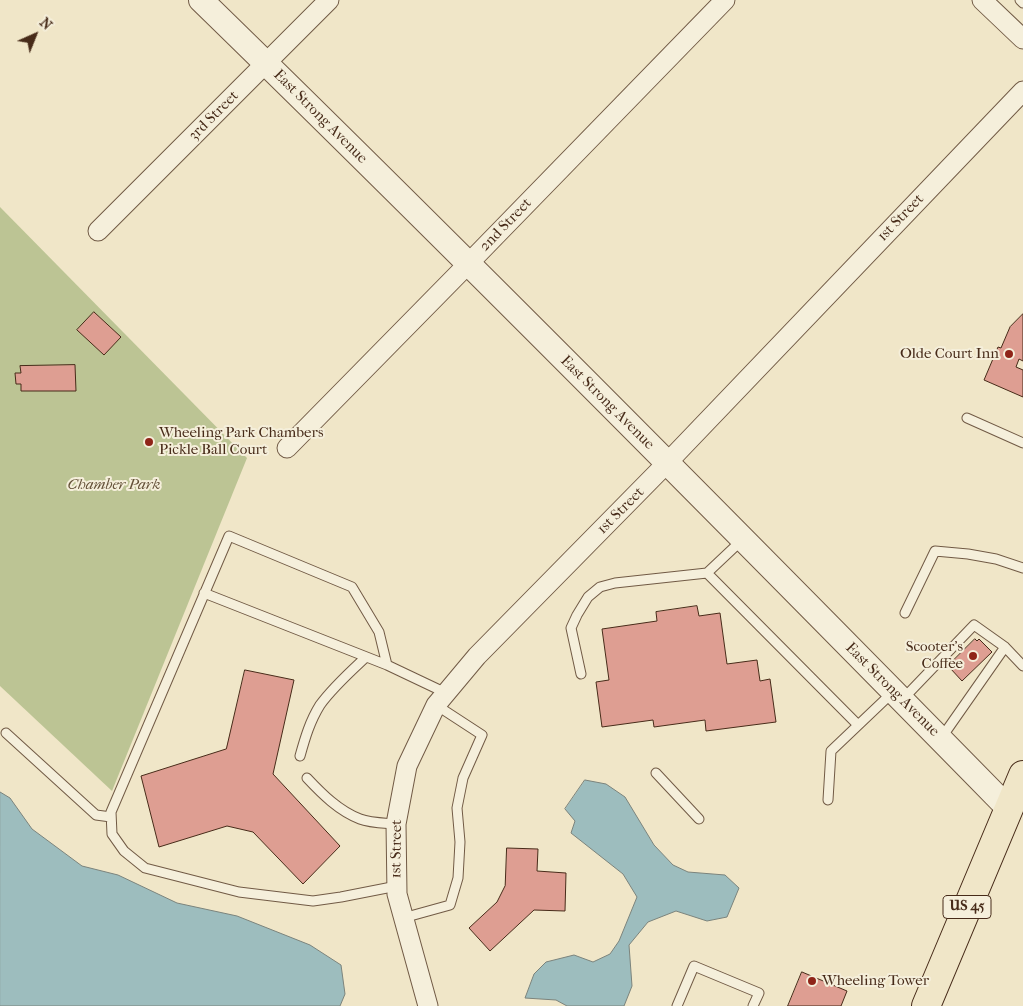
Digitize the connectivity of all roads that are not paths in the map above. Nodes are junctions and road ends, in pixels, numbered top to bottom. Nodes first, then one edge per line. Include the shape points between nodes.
1 (201, 0) edge
2 (329, 0) edge
3 (725, 0) edge
4 (982, 0) edge
5 (1020, 0) edge
6 (1023, 3) edge
7 (1023, 39) edge
8 (266, 63) junction
9 (1023, 91) edge
10 (98, 231) dead end
11 (468, 264) junction
12 (967, 418) dead end
13 (1023, 443) edge
14 (287, 448) dead end
15 (667, 464) junction
16 (742, 539) junction
17 (1023, 568) edge
18 (707, 573) junction
19 (204, 593) junction
20 (905, 613) dead end
21 (1005, 648) junction
22 (366, 657) junction
23 (387, 665) junction
24 (1023, 666) edge
25 (581, 674) dead end
26 (897, 696) junction
27 (441, 699) junction
28 (858, 725) junction
29 (6, 733) dead end
30 (940, 739) junction
31 (300, 756) dead end
32 (656, 773) dead end
33 (1023, 775) edge
34 (306, 778) dead end
35 (828, 800) dead end
36 (1016, 815) edge
37 (111, 817) junction
38 (700, 819) dead end
39 (396, 824) junction
40 (397, 886) junction
41 (403, 918) junction
42 (428, 1006) edge
43 (677, 1006) edge
44 (753, 1006) edge
45 (926, 1006) edge

1 - 8 street, East Strong Avenue
2 - 8 street, 3rd Street
3 - 11 street, 2nd Street
4 - 7 street
5 - 6 lane
8 - 10 street, 3rd Street
8 - 11 street, East Strong Avenue
9 - 15 street, 1st Street
11 - 14 street, 2nd Street
11 - 15 street, East Strong Avenue
12 - 13 lane
15 - 16 street, East Strong Avenue
15 - 27 street, 1st Street via 477,656
16 - 18 lane
16 - 26 street, East Strong Avenue
17 - 20 lane via 996,559 935,551
18 - 25 lane via 600,587 588,597 571,628
18 - 28 lane
19 - 22 lane
19 - 23 lane via 229,536 352,588 379,632
19 - 37 lane
21 - 24 lane
21 - 26 lane via 974,625
21 - 30 lane
22 - 23 lane
22 - 31 lane via 320,706 307,731
23 - 27 lane
26 - 28 lane
26 - 30 street, East Strong Avenue
27 - 39 street, 1st Street via 407,766
27 - 41 lane via 482,735 462,778 457,808 460,842 458,878 450,906
28 - 35 lane via 831,751
29 - 37 lane via 96,815
30 - 36 street, East Strong Avenue
32 - 38 lane
33 - 36 main road, US 45
34 - 39 lane via 344,811 361,820
36 - 45 main road, US 45
37 - 40 lane via 112,834 124,851 146,868 239,892 313,901
39 - 40 street, 1st Street
40 - 41 street, 1st Street
41 - 42 street, 1st Street
43 - 44 lane via 694,966 759,993

